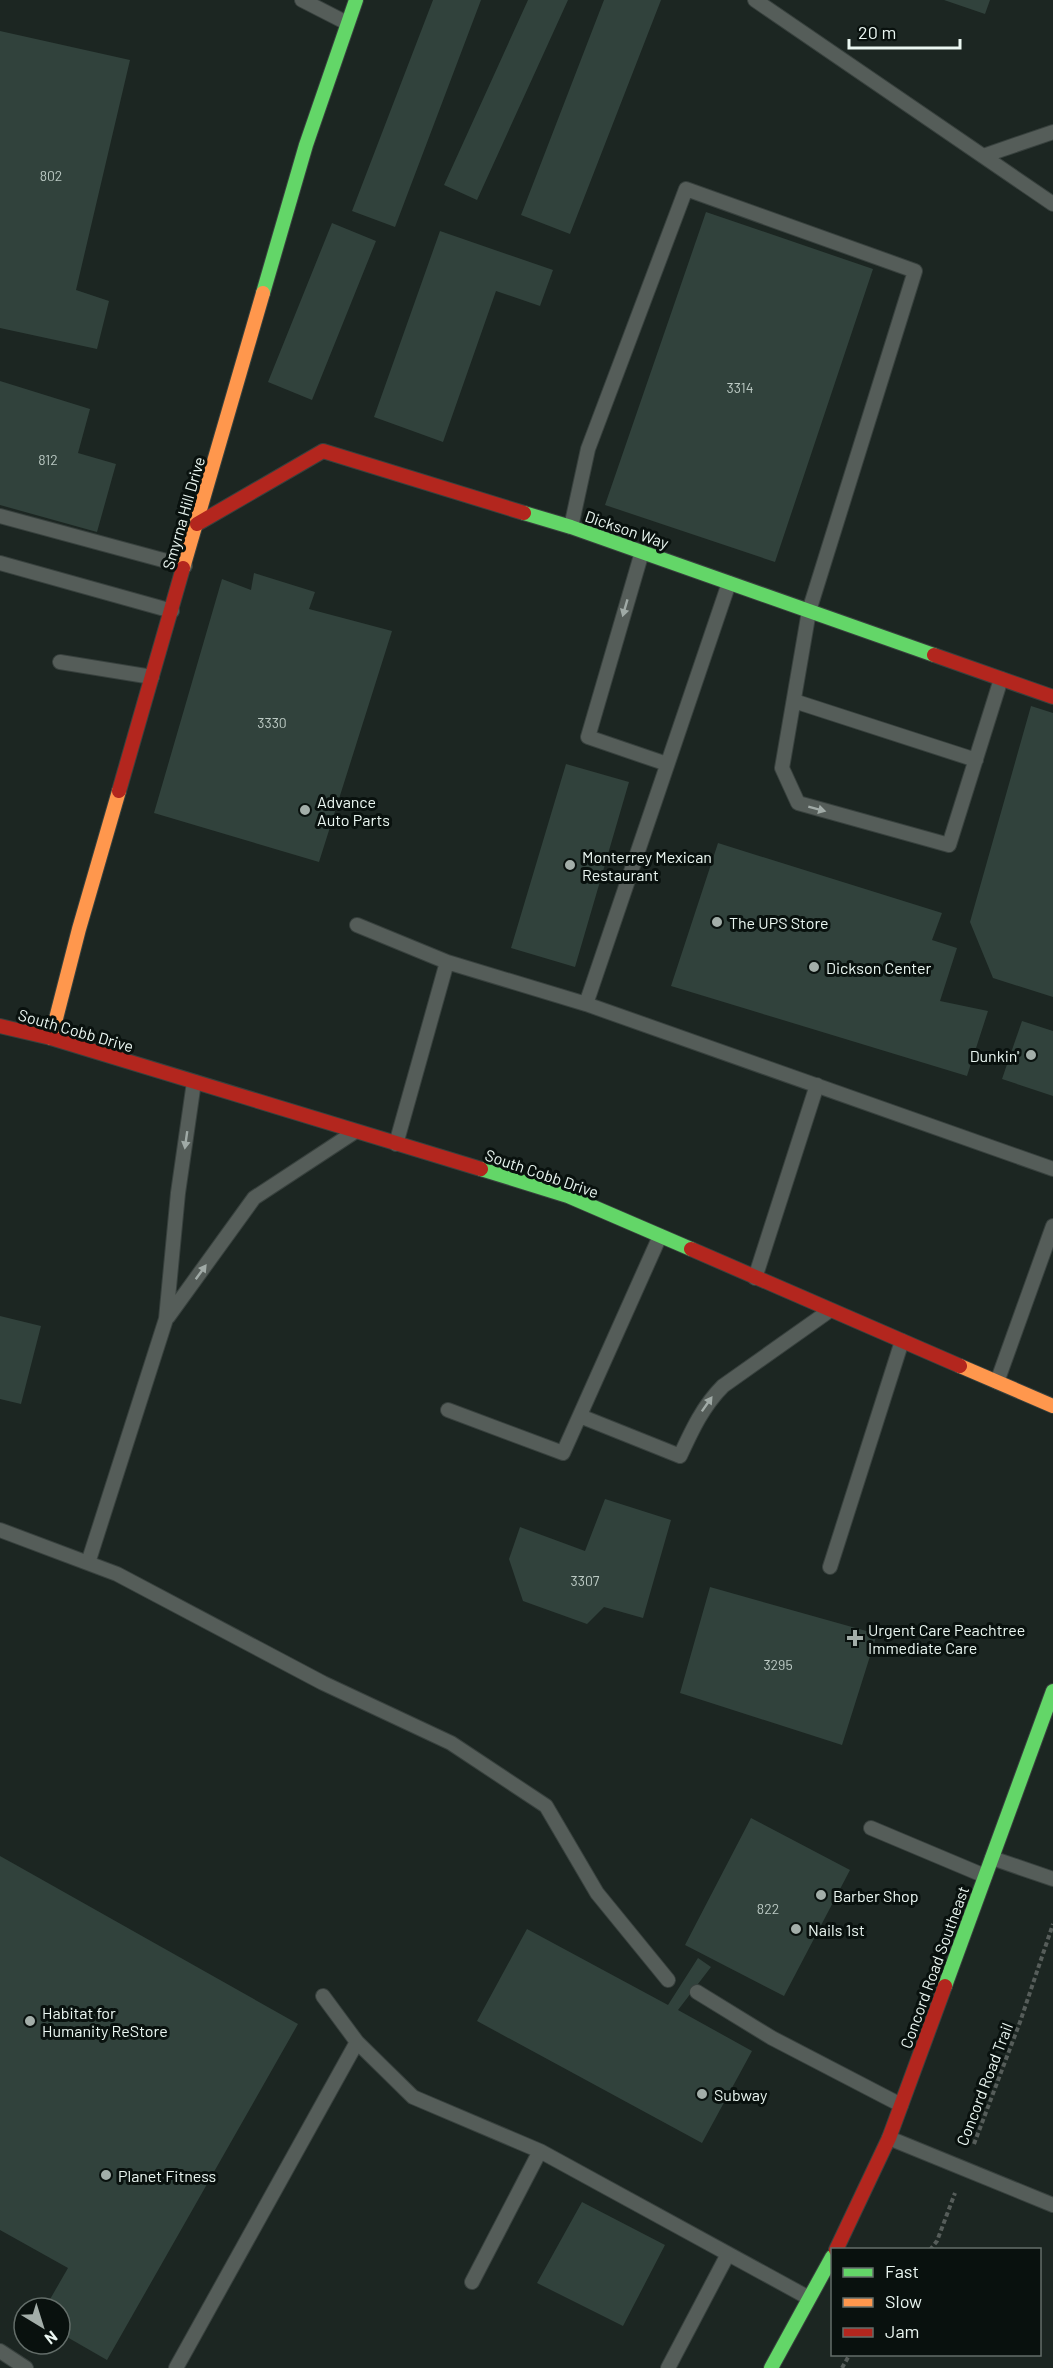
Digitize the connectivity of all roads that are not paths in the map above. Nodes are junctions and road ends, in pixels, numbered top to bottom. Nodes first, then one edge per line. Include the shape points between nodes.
1 (302, 0) edge
2 (356, 0) edge
3 (755, 0) edge
4 (347, 23) junction
5 (1053, 132) edge
6 (983, 156) junction
7 (1053, 204) edge
8 (0, 516) edge
9 (197, 524) junction
10 (571, 527) junction
11 (642, 552) junction
12 (0, 563) edge
13 (184, 566) junction
14 (729, 583) junction
15 (172, 611) junction
16 (809, 611) junction
17 (60, 662) dead end
18 (152, 677) junction
19 (1001, 679) junction
20 (1053, 697) edge
21 (794, 701) junction
22 (976, 760) junction
23 (667, 764) junction
24 (357, 925) dead end
25 (447, 962) junction
26 (586, 1004) junction
27 (0, 1026) edge
28 (51, 1038) junction
29 (194, 1082) junction
30 (817, 1085) junction
31 (355, 1132) junction
32 (396, 1144) junction
33 (1053, 1169) edge
34 (1053, 1226) edge
35 (660, 1236) junction
36 (755, 1278) junction
37 (830, 1310) junction
38 (166, 1319) junction
39 (902, 1341) junction
40 (997, 1382) junction
41 (1053, 1406) edge
42 (448, 1410) dead end
43 (580, 1416) junction
44 (0, 1530) edge
45 (88, 1563) junction
46 (830, 1567) dead end
47 (1053, 1691) edge
48 (872, 1828) dead end
49 (992, 1858) junction
50 (985, 1876) junction
51 (1053, 1879) edge
52 (668, 1980) dead end
53 (697, 1992) dead end
54 (323, 1996) dead end
55 (357, 2042) junction
56 (901, 2105) junction
57 (889, 2138) junction
58 (540, 2151) junction
59 (1053, 2205) edge
60 (837, 2248) edge
61 (728, 2254) junction
62 (831, 2258) edge
63 (472, 2282) dead end
64 (811, 2299) junction
65 (0, 2351) edge
66 (773, 2364) edge
67 (26, 2368) edge
68 (176, 2368) edge
69 (668, 2368) edge
70 (790, 2368) edge

1 - 4 lane
2 - 4 street, Smyrna Hill Drive
3 - 6 lane
4 - 9 street, Smyrna Hill Drive via 306,145
5 - 6 lane
6 - 7 lane
8 - 13 lane
9 - 10 street, Dickson Way via 323,451
9 - 13 street, Smyrna Hill Drive
10 - 11 street, Dickson Way
10 - 16 lane via 588,450 686,189 915,271
11 - 14 street, Dickson Way
11 -> 23 lane via 588,737
12 - 15 lane
13 - 15 street, Smyrna Hill Drive
14 - 16 street, Dickson Way
14 - 23 lane
15 - 18 street, Smyrna Hill Drive
16 - 19 street, Dickson Way
16 - 21 lane
17 - 18 lane
18 - 28 street, Smyrna Hill Drive
19 - 20 street, Dickson Way
19 - 22 lane
21 - 22 lane
21 -> 22 lane via 782,768 798,803 949,845
23 - 26 lane
24 - 25 lane
25 - 26 lane
25 - 32 lane
26 - 30 lane
27 - 28 street, South Cobb Drive
28 - 29 street, South Cobb Drive
29 - 31 street, South Cobb Drive
29 -> 38 lane
30 - 33 lane
30 - 36 lane
31 - 32 street, South Cobb Drive
38 -> 31 lane via 254,1198
32 - 35 street, South Cobb Drive via 567,1196
34 - 40 lane
35 - 36 street, South Cobb Drive
35 - 43 lane
36 - 37 street, South Cobb Drive
37 - 39 street, South Cobb Drive
43 -> 37 lane via 680,1456 710,1398
38 - 45 lane
39 - 40 street, South Cobb Drive
39 - 46 lane
40 - 41 street, South Cobb Drive
42 - 43 lane via 563,1453
44 - 45 lane
45 - 52 lane via 117,1574 322,1683 450,1743 546,1806 597,1893
47 - 49 street, Concord Road Southeast
48 - 50 lane
49 - 50 street, Concord Road Southeast
49 - 51 lane
50 - 56 street, Concord Road Southeast
53 - 56 lane via 772,2038
54 - 55 lane
55 - 58 lane via 413,2097
55 - 68 lane
56 - 57 street, Concord Road Southeast
57 - 59 lane
57 - 60 street, Concord Road Southeast
58 - 61 lane
58 - 63 lane
61 - 64 lane
61 - 69 lane
62 - 64 street
64 - 66 street
65 - 67 lane
66 - 70 lane

